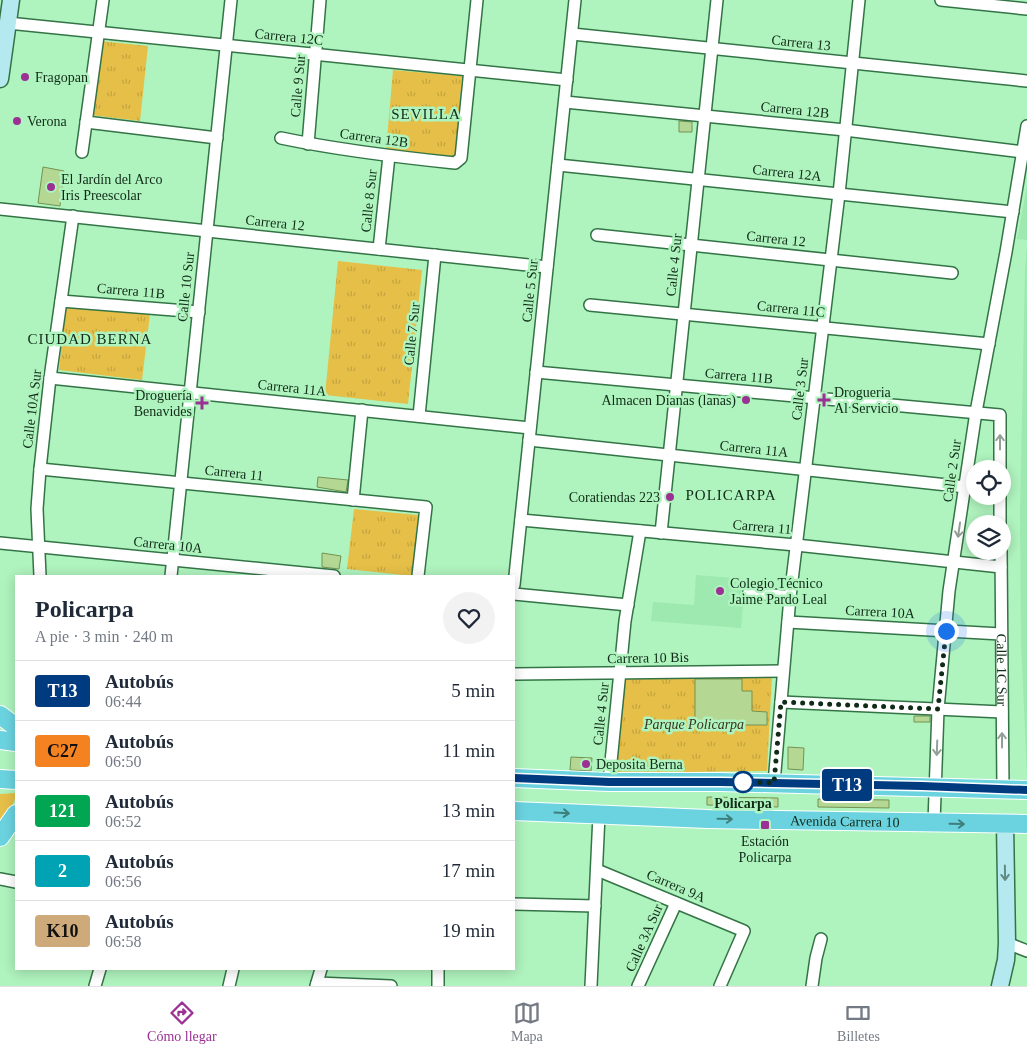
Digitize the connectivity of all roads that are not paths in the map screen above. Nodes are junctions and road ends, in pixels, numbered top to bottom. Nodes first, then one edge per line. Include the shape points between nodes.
1 (11, 0) edge
2 (103, 0) edge
3 (231, 0) edge
4 (320, 0) edge
5 (477, 0) edge
6 (575, 0) edge
7 (717, 0) edge
8 (859, 0) edge
9 (941, 0) edge
10 (1027, 9) edge
11 (8, 23) junction
12 (99, 32) junction
13 (572, 34) junction
14 (226, 45) junction
15 (712, 49) junction
16 (315, 54) junction
17 (852, 63) junction
18 (471, 70) junction
19 (0, 79) edge
20 (567, 80) junction
21 (1027, 81) edge
22 (565, 102) junction
23 (705, 117) junction
24 (86, 122) junction
25 (1027, 126) edge
26 (845, 130) junction
27 (217, 138) junction
28 (281, 138) dead end
29 (308, 144) junction
30 (82, 152) dead end
31 (1023, 152) junction
32 (389, 156) junction
33 (558, 165) junction
34 (698, 179) junction
35 (839, 194) junction
36 (0, 209) edge
37 (1013, 212) junction
38 (73, 216) junction
39 (207, 231) junction
40 (597, 235) dead end
41 (691, 245) junction
42 (380, 249) junction
43 (435, 255) junction
44 (832, 260) junction
45 (547, 267) junction
46 (952, 273) dead end
47 (61, 301) junction
48 (590, 305) dead end
49 (199, 312) junction
50 (684, 314) junction
51 (823, 328) junction
52 (989, 344) junction
53 (536, 372) junction
54 (50, 378) junction
55 (677, 385) junction
56 (190, 392) junction
57 (814, 398) junction
58 (362, 410) junction
59 (976, 412) junction
60 (419, 416) junction
61 (530, 428) junction
62 (529, 440) junction
63 (669, 455) junction
64 (972, 460) edge
65 (1000, 460) edge
66 (40, 469) junction
67 (806, 470) junction
68 (181, 483) junction
69 (966, 487) edge
70 (353, 500) junction
71 (966, 505) edge
72 (520, 520) junction
73 (640, 531) junction
74 (661, 532) junction
75 (0, 543) edge
76 (796, 545) junction
77 (38, 547) junction
78 (173, 560) junction
79 (1001, 560) edge
80 (954, 562) junction
81 (1001, 567) junction
82 (40, 575) edge
83 (171, 575) edge
84 (324, 575) edge
85 (418, 575) edge
86 (515, 575) edge
87 (749, 592) dead end
88 (515, 594) edge
89 (790, 597) junction
90 (628, 605) junction
91 (788, 622) junction
92 (946, 631) junction
93 (1001, 634) junction
94 (783, 671) junction
95 (620, 673) junction
96 (515, 674) edge
97 (781, 702) junction
98 (938, 709) junction
99 (1002, 712) junction
100 (0, 715) edge
101 (15, 726) edge
102 (0, 740) edge
103 (15, 742) edge
104 (515, 778) edge
105 (0, 779) edge
106 (15, 780) edge
107 (609, 782) junction
108 (774, 783) junction
109 (936, 787) junction
110 (1003, 789) junction
111 (1027, 790) edge
112 (515, 811) edge
113 (15, 815) edge
114 (599, 815) junction
115 (934, 823) junction
116 (1004, 824) junction
117 (1027, 824) edge
118 (0, 837) edge
119 (596, 870) junction
120 (0, 879) edge
121 (15, 882) edge
122 (676, 903) junction
123 (515, 904) edge
124 (595, 906) junction
125 (821, 939) dead end
126 (1007, 943) junction
127 (1027, 951) edge
128 (100, 970) edge
129 (233, 970) edge
130 (321, 970) edge
131 (438, 970) edge
132 (317, 984) edge
133 (96, 986) edge
134 (229, 986) edge
135 (391, 986) edge
136 (438, 986) edge
137 (591, 986) edge
138 (638, 986) edge
139 (720, 986) edge
140 (812, 986) edge
141 (1000, 986) edge

1 - 11 street
2 - 12 street
3 - 14 street, Calle 10 Sur
4 - 16 street, Calle 9 Sur
5 - 18 street
6 - 13 street, Calle 5 Sur
7 - 15 street, Calle 4 Sur
8 - 17 street, Calle 3 Sur
9 - 10 street
11 - 12 street, Carrera 12C
11 - 19 street
12 - 14 street, Carrera 12C
12 - 24 street
13 - 15 street, Carrera 13
13 - 20 street, Calle 5 Sur
14 - 16 street, Carrera 12C
14 - 27 street, Calle 10 Sur
15 - 17 street, Carrera 13
15 - 23 street, Calle 4 Sur
16 - 18 street, Carrera 12C
16 - 29 street, Calle 9 Sur
17 - 21 street, Carrera 13
17 - 26 street, Calle 3 Sur
18 - 20 street, Carrera 12C
18 - 32 street, Carrera 12B via 462,158 455,163
20 - 22 street, Calle 5 Sur
22 - 23 street, Carrera 12B
22 - 33 street, Calle 5 Sur
23 - 26 street, Carrera 12B
23 - 34 street, Calle 4 Sur
24 - 27 street
24 - 30 street
25 - 31 street, Calle 2 Sur
26 - 31 street, Carrera 12B
26 - 35 street, Calle 3 Sur
27 - 39 street, Calle 10 Sur
28 - 29 street, Carrera 12B
29 - 32 street, Carrera 12B
31 - 37 street, Calle 2 Sur
32 - 42 street, Calle 8 Sur
33 - 34 street, Carrera 12A
33 - 45 street, Calle 5 Sur
34 - 35 street, Carrera 12A
34 - 41 street, Calle 4 Sur
35 - 37 street, Carrera 12A
35 - 44 street, Calle 3 Sur
36 - 38 street, Carrera 12
37 - 52 street, Calle 2 Sur
38 - 39 street, Carrera 12
38 - 47 street, Calle 10A Sur
39 - 42 street, Carrera 12
39 - 49 street, Calle 10 Sur
40 - 41 street, Carrera 12
41 - 44 street, Carrera 12
41 - 50 street, Calle 4 Sur
42 - 43 street, Carrera 12
43 - 45 street, Carrera 12
43 - 60 street, Calle 7 Sur
44 - 46 street, Carrera 12
44 - 51 street, Calle 3 Sur
45 - 53 street, Calle 5 Sur
47 - 49 street, Carrera 11B
47 - 54 street, Calle 10A Sur
48 - 50 street, Carrera 11C
49 - 56 street, Calle 10 Sur
50 - 51 street, Carrera 11C
50 - 55 street, Calle 4 Sur
51 - 52 street, Carrera 11C
51 - 57 street, Calle 3 Sur
52 - 59 street, Calle 2 Sur
53 - 55 street, Carrera 11B
53 - 61 street, Calle 5 Sur
54 - 56 street, Carrera 11A
54 - 66 street, Calle 10A Sur
55 - 57 street, Carrera 11B
55 - 63 street, Calle 4 Sur
56 - 58 street, Carrera 11A
56 - 68 street, Calle 10 Sur
57 - 59 street, Carrera 11B
57 - 67 street, Calle 3 Sur
58 - 60 street, Carrera 11A
58 - 70 street
59 - 64 street, Calle 2 Sur
65 -> 59 street, Carrera 11B via 1000,415
60 - 61 street, Carrera 11A
61 - 62 street, Calle 5 Sur
62 - 63 street, Carrera 11A
62 - 72 street, Calle 5 Sur
63 - 67 street, Carrera 11A
63 - 74 street, Calle 4 Sur
66 - 68 street, Carrera 11
66 - 77 street, Calle 10A Sur
67 - 69 street, Carrera 11A
67 - 76 street, Calle 3 Sur
68 - 70 street, Carrera 11
68 - 78 street, Calle 10 Sur
70 - 85 street, Carrera 11 via 426,507
71 -> 80 street, Calle 2 Sur
72 - 73 street, Carrera 11
72 - 86 street, Calle 5 Sur
73 - 74 street, Carrera 11
73 - 90 street, Calle 4 Sur
74 - 76 street, Carrera 11
75 - 77 street, Carrera 10A
76 - 80 street, Carrera 11
76 - 89 street, Calle 3 Sur
77 - 78 street, Carrera 10A
77 - 82 street, Calle 10A Sur
78 - 83 street, Calle 10 Sur
78 - 84 street, Carrera 10A
79 - 81 street, Calle 1C Sur
80 - 81 street, Carrera 11
80 - 92 street, Calle 2 Sur
81 - 93 street, Calle 1C Sur
87 - 89 street
88 - 90 street
89 - 91 street, Calle 3 Sur
90 - 95 street, Calle 4 Sur
91 - 92 street, Carrera 10A
91 - 94 street, Calle 3 Sur
92 - 93 street, Carrera 10A
92 - 98 street, Calle 2 Sur
93 - 99 street, Calle 1C Sur
94 - 95 street, Carrera 10 Bis
94 - 97 street, Calle 3 Sur
95 - 96 street, Carrera 10 Bis
95 - 107 street, Calle 4 Sur
97 - 98 street
97 - 108 street, Calle 3 Sur
98 - 99 street
98 -> 109 street, Calle 2 Sur
110 -> 99 street, Calle 1C Sur
100 - 101 main road
102 - 103 main road
104 - 107 main road
105 - 106 main road
107 - 108 main road
108 - 109 main road
109 - 110 main road
109 - 115 street, Calle 2 Sur
110 - 111 main road
112 -> 114 main road, Avenida Carrera 10
113 - 118 main road
114 -> 115 main road, Avenida Carrera 10
114 - 119 street
115 -> 116 main road, Avenida Carrera 10
116 - 117 main road, Avenida Carrera 10
116 -> 126 street
119 - 122 street, Carrera 9A
119 - 124 street
120 - 121 street
122 - 138 street, Calle 3A Sur
122 - 139 street, Carrera 9A via 744,931
123 - 124 street
124 - 137 street
125 - 140 street
126 - 127 street
126 - 141 street
128 - 133 street
129 - 134 street
130 - 132 street
131 - 136 street
132 - 135 street

